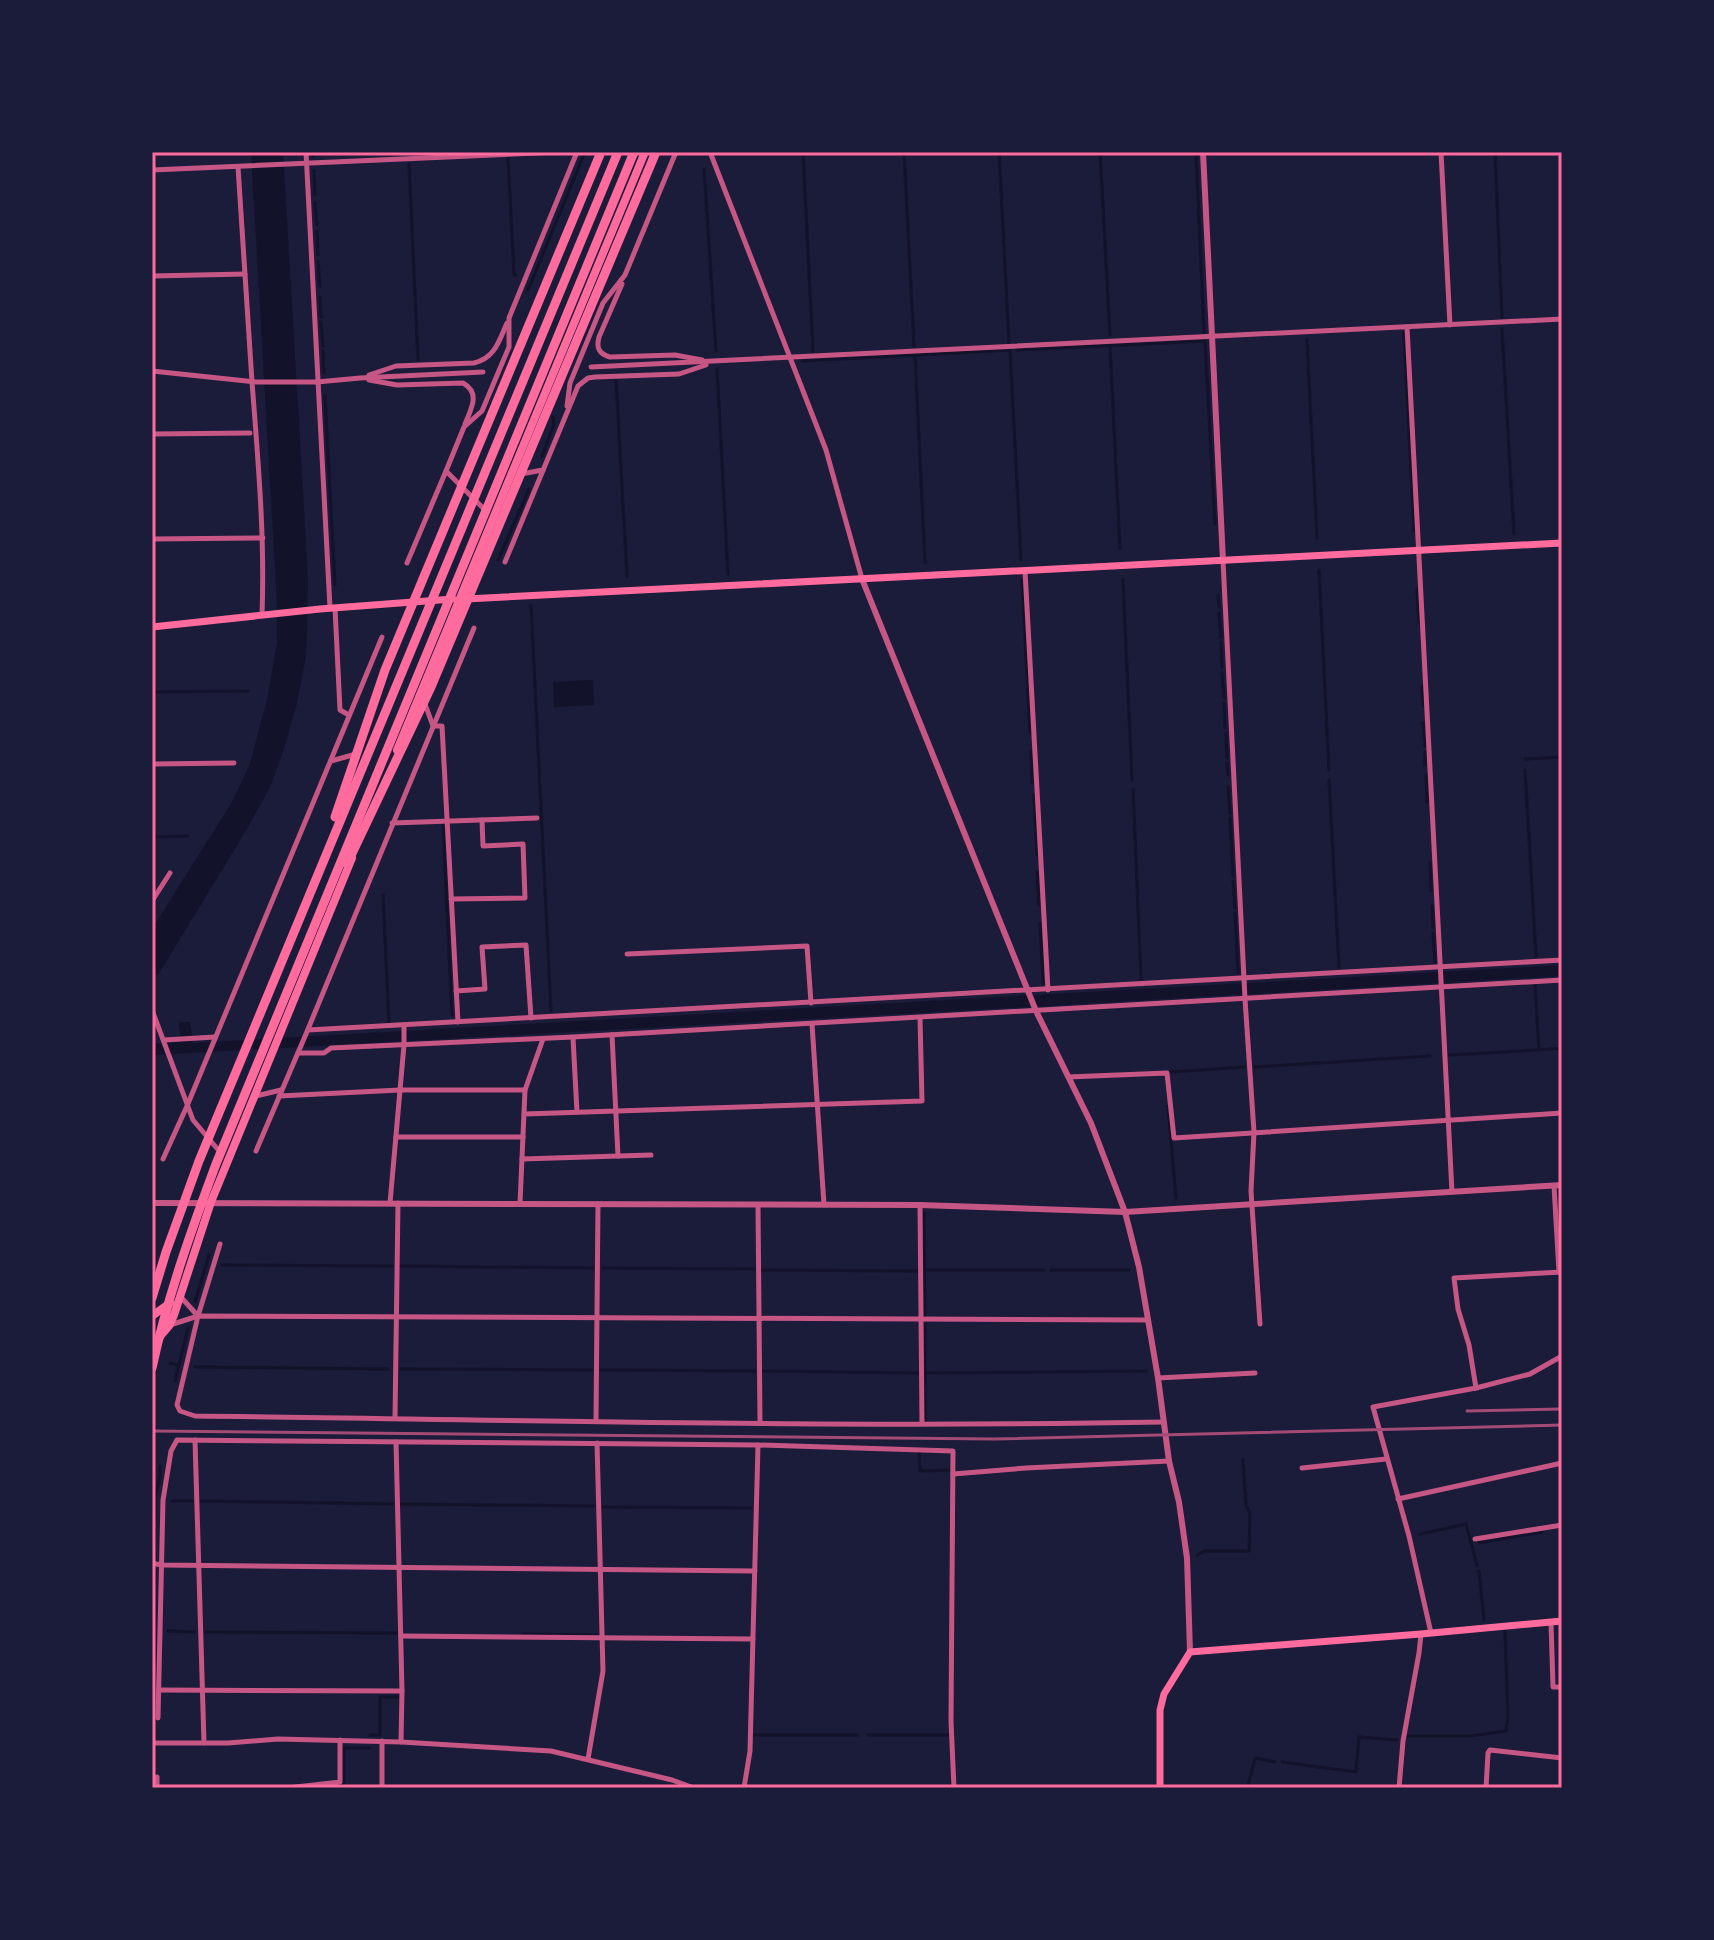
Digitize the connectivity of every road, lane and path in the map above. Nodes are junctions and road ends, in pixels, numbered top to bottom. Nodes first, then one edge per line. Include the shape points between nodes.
1 (306, 152) edge
2 (411, 152) edge
3 (558, 152) edge
4 (577, 152) edge
5 (601, 152) edge
6 (618, 152) edge
7 (634, 152) edge
8 (645, 152) edge
9 (656, 152) edge
10 (676, 152) edge
11 (710, 152) edge
12 (1203, 152) edge
13 (1441, 152) edge
14 (412, 160) junction
15 (307, 163) junction
16 (240, 167) junction
17 (152, 170) edge
18 (245, 274) junction
19 (625, 275) junction
20 (152, 276) edge
21 (509, 318) junction
22 (1562, 319) edge
23 (1450, 325) junction
24 (1407, 327) junction
25 (1212, 337) junction
26 (790, 358) junction
27 (714, 362) junction
28 (591, 367) dead end
29 (152, 371) edge
30 (483, 372) dead end
31 (360, 378) junction
32 (254, 382) junction
33 (317, 382) junction
34 (565, 418) junction
35 (464, 427) junction
36 (250, 433) dead end
37 (152, 434) edge
38 (544, 469) junction
39 (446, 471) junction
40 (510, 476) junction
41 (493, 518) junction
42 (263, 538) junction
43 (152, 539) edge
44 (1562, 543) edge
45 (1418, 551) junction
46 (1223, 561) junction
47 (505, 562) dead end
48 (407, 563) dead end
49 (1025, 571) junction
50 (862, 579) junction
51 (460, 599) junction
52 (332, 608) junction
53 (263, 615) junction
54 (152, 627) edge
55 (474, 628) dead end
56 (382, 637) dead end
57 (421, 692) junction
58 (349, 715) junction
59 (433, 726) junction
60 (400, 742) junction
61 (386, 746) dead end
62 (372, 750) dead end
63 (330, 761) junction
64 (234, 763) dead end
65 (152, 764) edge
66 (537, 818) dead end
67 (482, 820) junction
68 (447, 821) junction
69 (392, 823) junction
70 (170, 873) dead end
71 (451, 899) junction
72 (152, 901) edge
73 (305, 904) junction
74 (311, 936) junction
75 (627, 954) dead end
76 (1562, 960) edge
77 (1440, 969) junction
78 (1244, 980) junction
79 (1562, 980) edge
80 (1440, 987) junction
81 (1048, 990) junction
82 (456, 991) junction
83 (1029, 993) junction
84 (1245, 999) junction
85 (811, 1003) junction
86 (152, 1010) edge
87 (1036, 1011) junction
88 (531, 1018) junction
89 (920, 1018) junction
90 (458, 1022) junction
91 (812, 1024) junction
92 (404, 1027) junction
93 (307, 1032) junction
94 (612, 1035) junction
95 (573, 1037) junction
96 (215, 1038) junction
97 (543, 1039) junction
98 (164, 1041) junction
99 (404, 1043) junction
100 (298, 1053) junction
101 (1068, 1077) junction
102 (400, 1090) junction
103 (525, 1090) junction
104 (281, 1093) junction
105 (255, 1097) junction
106 (817, 1104) junction
107 (187, 1106) junction
108 (616, 1111) junction
109 (577, 1112) junction
110 (1562, 1113) edge
111 (524, 1114) junction
112 (1448, 1120) junction
113 (1254, 1132) junction
114 (396, 1137) junction
115 (523, 1137) junction
116 (256, 1151) dead end
117 (651, 1155) dead end
118 (618, 1156) junction
119 (163, 1159) dead end
120 (522, 1159) junction
121 (228, 1162) junction
122 (1558, 1186) edge
123 (1452, 1192) junction
124 (211, 1202) junction
125 (152, 1203) edge
126 (390, 1203) junction
127 (398, 1203) junction
128 (520, 1203) junction
129 (598, 1204) junction
130 (758, 1205) junction
131 (824, 1205) junction
132 (920, 1205) junction
133 (1251, 1205) junction
134 (1125, 1212) junction
135 (220, 1244) dead end
136 (1560, 1272) edge
137 (185, 1279) junction
138 (180, 1296) junction
139 (152, 1298) edge
140 (163, 1308) junction
141 (152, 1310) edge
142 (152, 1316) edge
143 (198, 1316) junction
144 (397, 1317) junction
145 (597, 1318) junction
146 (759, 1319) junction
147 (1148, 1320) junction
148 (921, 1321) junction
149 (1260, 1324) dead end
150 (169, 1326) junction
151 (152, 1346) edge
152 (1562, 1356) edge
153 (152, 1368) edge
154 (1255, 1373) dead end
155 (1158, 1378) junction
156 (1476, 1388) junction
157 (395, 1418) junction
158 (596, 1420) junction
159 (760, 1422) junction
160 (1164, 1422) junction
161 (922, 1423) junction
162 (195, 1440) junction
163 (396, 1442) junction
164 (597, 1443) junction
165 (758, 1445) junction
166 (1386, 1459) junction
167 (1169, 1461) junction
168 (1562, 1463) edge
169 (1302, 1468) dead end
170 (953, 1474) junction
171 (1398, 1499) junction
172 (1562, 1525) edge
173 (1475, 1539) dead end
174 (152, 1563) edge
175 (161, 1565) junction
176 (199, 1565) junction
177 (399, 1567) junction
178 (600, 1569) junction
179 (755, 1571) junction
180 (160, 1606) junction
181 (152, 1612) edge
182 (1562, 1621) edge
183 (1551, 1622) junction
184 (1431, 1633) junction
185 (1421, 1634) junction
186 (401, 1636) junction
187 (602, 1638) junction
188 (753, 1639) junction
189 (1190, 1652) junction
190 (1562, 1687) edge
191 (158, 1690) junction
192 (202, 1690) junction
193 (402, 1691) junction
194 (158, 1718) dead end
195 (340, 1740) junction
196 (382, 1741) junction
197 (401, 1742) junction
198 (152, 1743) edge
199 (204, 1743) junction
200 (1562, 1758) edge
201 (588, 1759) junction
202 (157, 1777) dead end
203 (157, 1788) edge
204 (287, 1788) edge
205 (382, 1788) edge
206 (694, 1788) edge
207 (744, 1788) edge
208 (954, 1788) edge
209 (1160, 1788) edge
210 (1399, 1788) edge
211 (1486, 1788) edge

1 - 15 street
2 - 14 street
3 - 14 street
4 - 21 street
5 - 73 highway via 385,670
6 - 73 highway
7 - 74 highway
8 - 40 highway
9 - 74 highway via 431,687
10 - 19 street
11 - 26 street
12 - 25 street
13 - 23 street
14 - 15 street
15 - 16 street
15 - 33 street
16 - 17 street
16 - 18 street
18 - 20 street
18 - 32 street
19 - 27 street via 599,337 603,355 675,355
19 - 34 street via 603,303 570,383
21 - 31 street via 496,349 483,361 396,366
21 - 35 street via 509,347 482,411
22 - 23 street
23 - 24 street
24 - 25 street
24 - 45 street
25 - 26 street
25 - 46 street
26 - 27 street
26 - 50 street via 826,450
27 - 28 street
27 - 34 street via 679,374 588,378 578,386
29 - 32 street
30 - 31 street
31 - 33 street
31 - 35 street via 397,385 463,383 474,393
32 - 33 street
32 - 42 street
33 - 52 street
34 - 38 street
35 - 39 street
36 - 37 street
38 - 40 street
38 - 47 street
39 - 41 street
39 - 48 street
40 - 41 highway
41 - 51 highway
42 - 43 street
42 - 53 street
44 - 45 main road
45 - 46 main road
45 - 77 street
46 - 49 main road
46 - 78 street
49 - 50 main road
49 - 81 street
50 - 51 main road
50 - 83 street
51 - 52 main road
51 - 57 highway
52 - 53 main road
52 - 58 street via 340,710
53 - 54 main road
55 - 59 street
56 - 58 street
57 - 59 street
57 - 60 highway
58 - 63 street
59 - 68 street via 442,726
59 - 69 street
60 - 61 street
60 - 105 highway
62 - 63 street
63 - 96 street
64 - 65 street
66 - 67 street
67 - 68 street
67 - 71 street via 483,846 523,844 525,898
68 - 69 street
68 - 71 street
69 - 93 street
70 - 72 street
71 - 82 street
73 - 139 highway via 199,1161
74 - 153 highway via 202,1202
75 - 85 street via 807,946
76 - 77 street
77 - 78 street
77 - 80 street
78 - 81 street
78 - 84 street
79 - 80 street
80 - 84 street
80 - 112 street
81 - 83 street
82 - 88 street via 485,989 482,947 526,945
82 - 90 street
83 - 85 street
83 - 87 street
84 - 87 street
84 - 113 street
85 - 88 street
86 - 98 street
87 - 89 street
87 - 101 street
88 - 90 street
89 - 91 street
89 - 106 street via 922,1101
90 - 92 street
91 - 94 street
91 - 106 street
92 - 93 street
92 - 99 street
93 - 100 street
94 - 95 street
94 - 108 street
95 - 97 street
95 - 109 street
96 - 98 street
96 - 107 street
97 - 99 street
97 - 103 street
98 - 107 street
99 - 100 street
99 - 102 street
100 - 104 street
101 - 113 street via 1167,1073 1174,1138
101 - 134 street
102 - 103 street
102 - 104 street
102 - 114 street
103 - 111 street
104 - 105 street
104 - 116 street
105 - 121 highway
106 - 108 street
106 - 131 street
107 - 119 street
107 - 121 street
108 - 109 street
108 - 118 street
109 - 111 street
110 - 112 street
111 - 115 street
112 - 113 street
112 - 123 street
113 - 133 street
114 - 115 street
114 - 126 street
115 - 120 street
117 - 118 street
118 - 120 street
120 - 128 street
121 - 124 highway
122 - 123 street
122 - 136 street
123 - 133 street
124 - 125 street
124 - 126 street
124 - 137 highway
126 - 127 street
127 - 128 street
127 - 144 street
128 - 129 street
129 - 130 street
129 - 145 street
130 - 131 street
130 - 146 street
131 - 132 street
132 - 134 street
132 - 148 street
133 - 134 street
133 - 149 street
134 - 147 street
135 - 143 street
136 - 156 street via 1454,1278
137 - 138 highway
137 - 140 highway
138 - 143 street
138 - 150 highway
140 - 141 street
140 - 142 highway
143 - 144 street
143 - 150 street
143 - 157 street via 177,1405 180,1411 195,1416
144 - 145 street
144 - 157 street
145 - 146 street
145 - 158 street
146 - 148 street
146 - 159 street
147 - 148 street
147 - 155 street
148 - 161 street
150 - 151 highway
152 - 156 street via 1530,1374
154 - 155 street
155 - 160 street
156 - 166 street via 1373,1407
157 - 158 street
158 - 159 street
159 - 161 street
160 - 161 street
160 - 167 street
162 - 163 street
162 - 175 street via 177,1440 171,1451
162 - 176 street
163 - 164 street
163 - 177 street
164 - 165 street
164 - 178 street
165 - 170 street via 953,1451
165 - 179 street
166 - 169 street
166 - 171 street
167 - 170 street
167 - 189 street via 1187,1558
168 - 171 street
170 - 208 street
171 - 184 street
172 - 173 street
174 - 175 street
175 - 176 street
175 - 180 street
176 - 177 street
176 - 192 street
177 - 178 street
177 - 186 street
178 - 179 street
178 - 187 street
179 - 188 street
180 - 181 street
180 - 191 street
182 - 183 main road
183 - 184 main road
183 - 190 street via 1553,1687
184 - 185 main road
185 - 189 main road
185 - 210 street
186 - 187 street
186 - 193 street
187 - 188 street
187 - 201 street via 603,1671
188 - 207 street
189 - 209 main road via 1160,1710
191 - 192 street
191 - 194 street
192 - 193 street
192 - 199 street
193 - 197 street
195 - 196 street
195 - 199 street
195 - 204 street via 340,1782
196 - 197 street
196 - 205 street
197 - 201 street via 551,1751
198 - 199 street
200 - 211 street via 1490,1750
201 - 206 street
202 - 203 street

